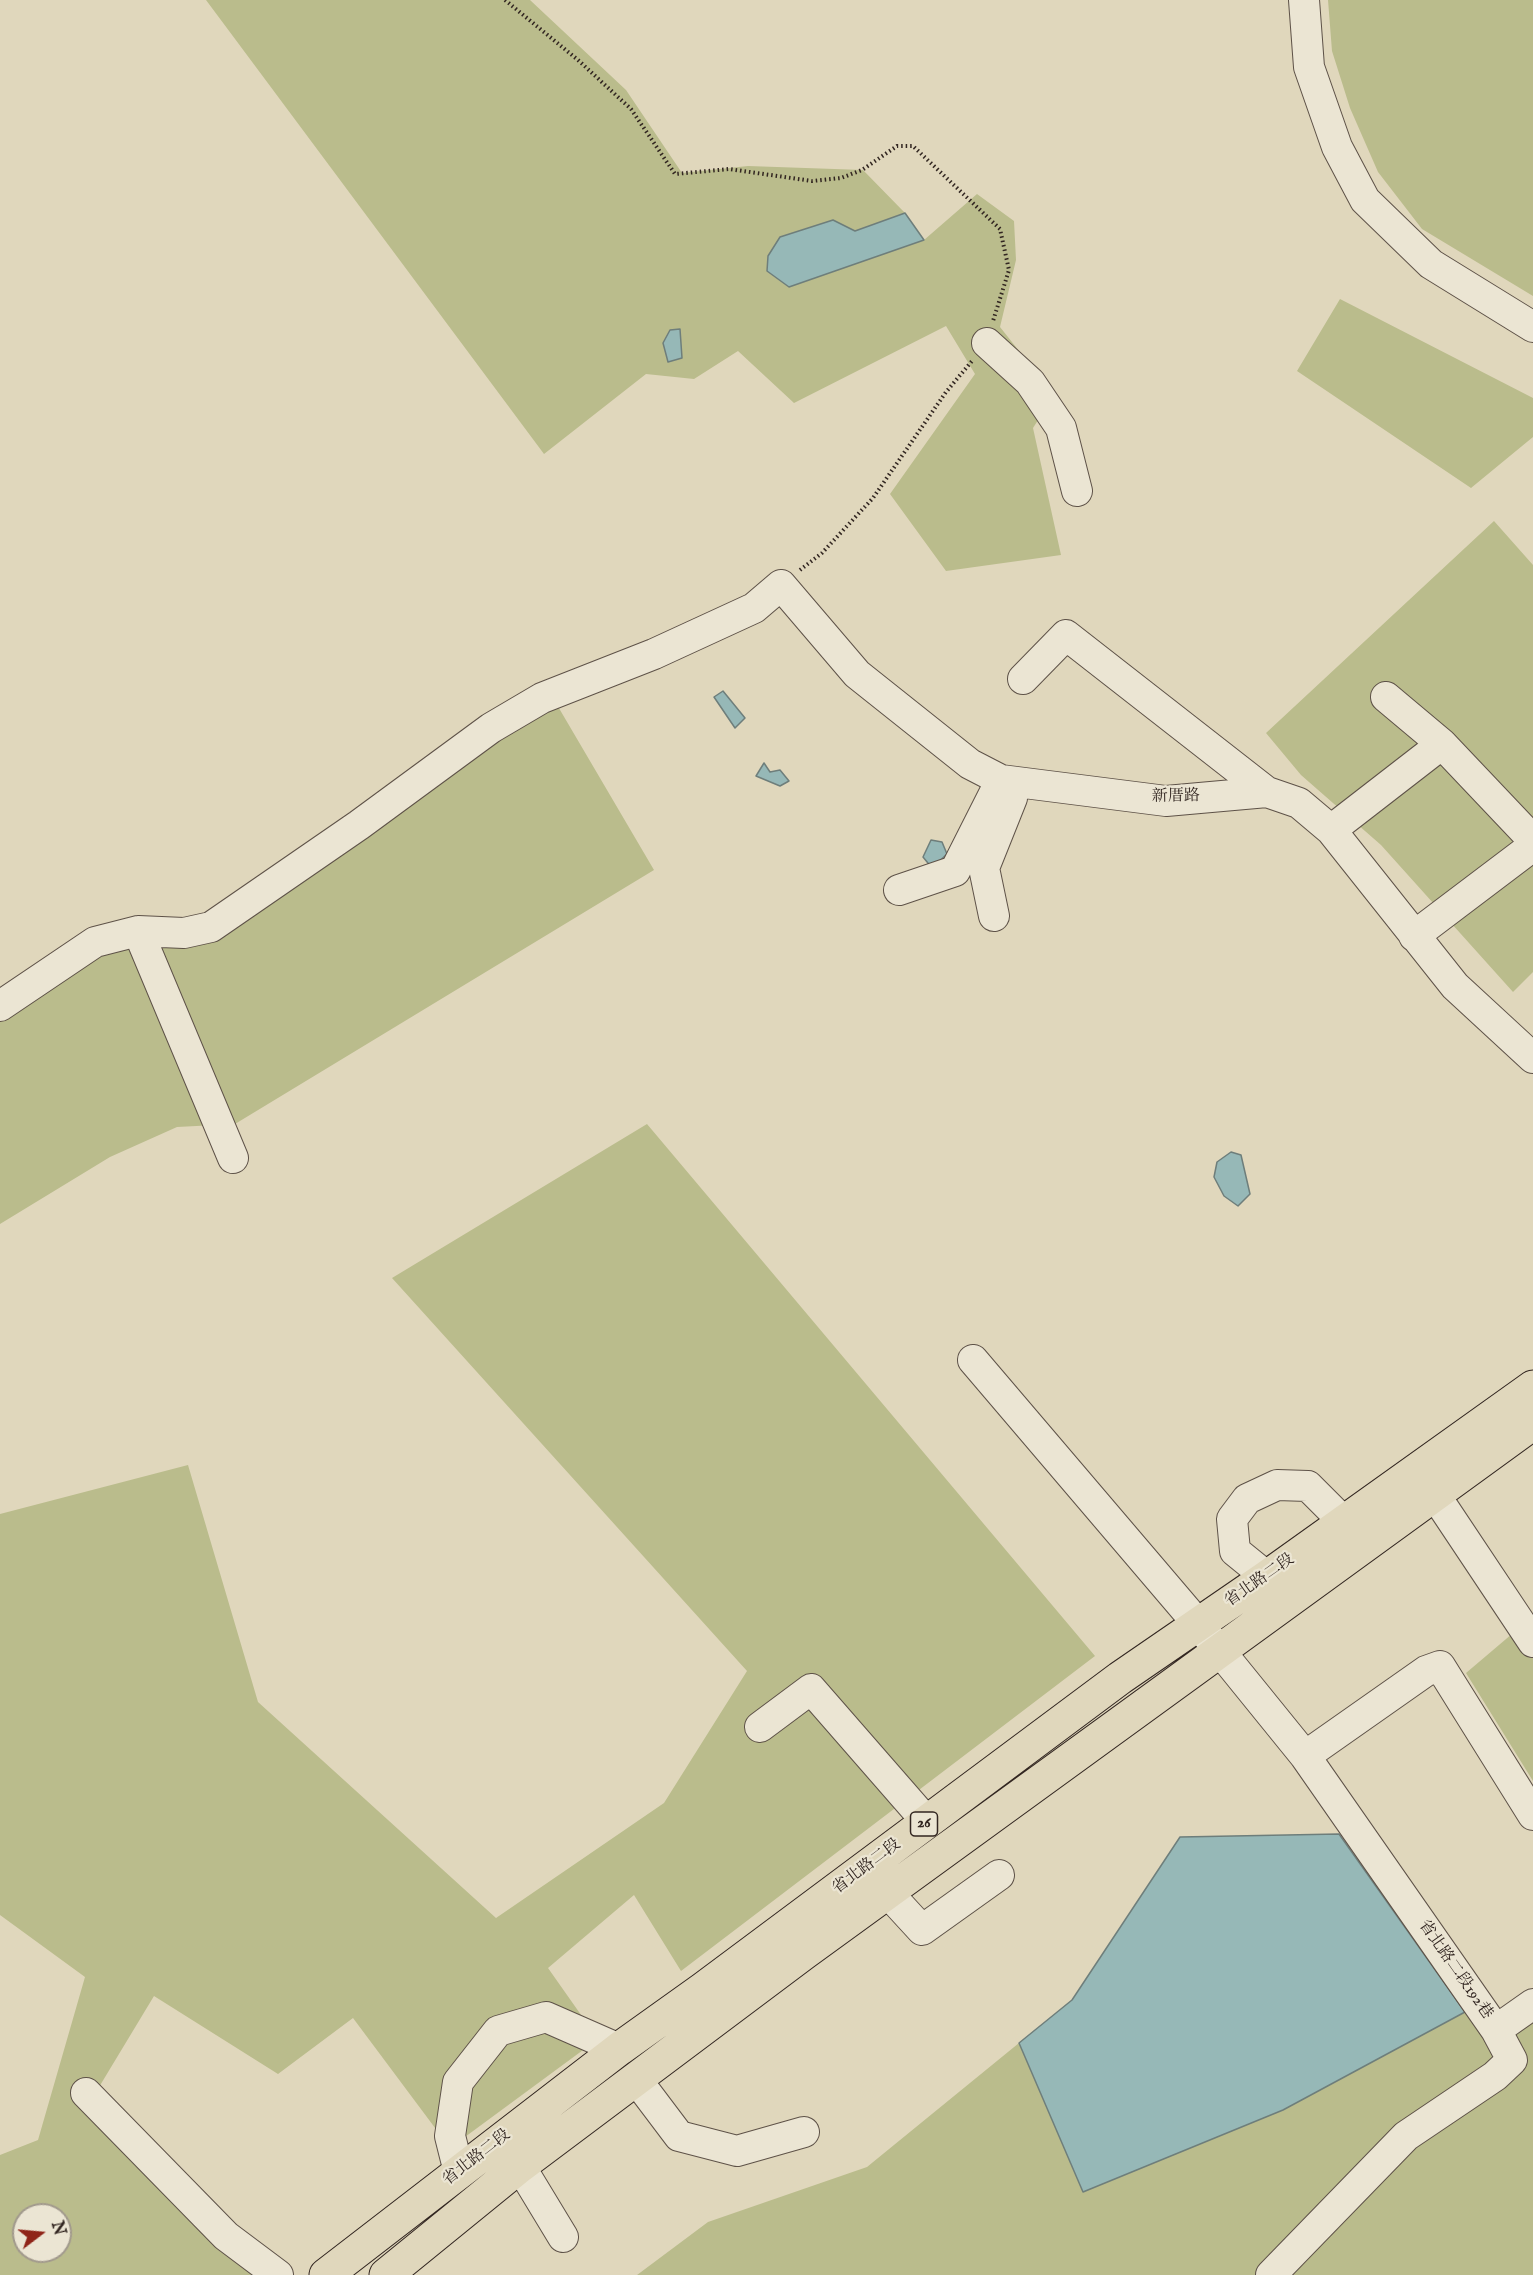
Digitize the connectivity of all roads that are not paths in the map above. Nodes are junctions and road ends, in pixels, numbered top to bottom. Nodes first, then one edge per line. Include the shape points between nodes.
1 (1304, 0) edge
2 (1533, 327) edge
3 (987, 343) road end
4 (1077, 491) dead end
5 (1023, 679) dead end
6 (1386, 697) dead end
7 (1442, 744) junction
8 (1010, 781) junction
9 (1267, 792) junction
10 (1331, 830) junction
11 (1533, 840) edge
12 (1533, 846) edge
13 (899, 890) dead end
14 (994, 916) dead end
15 (138, 931) junction
16 (1414, 936) junction
17 (0, 1006) edge
18 (1530, 1048) edge
19 (233, 1158) dead end
20 (974, 1360) dead end
21 (1533, 1387) edge
22 (1533, 1423) edge
23 (1434, 1495) junction
24 (1343, 1521) junction
25 (1267, 1576) junction
26 (1198, 1624) junction
27 (1533, 1642) edge
28 (1221, 1652) junction
29 (760, 1727) dead end
30 (1305, 1756) junction
31 (1533, 1815) edge
32 (927, 1822) junction
33 (999, 1875) dead end
34 (888, 1893) junction
35 (1533, 2004) edge
36 (1496, 2030) junction
37 (619, 2049) junction
38 (636, 2079) junction
39 (86, 2092) dead end
40 (804, 2132) dead end
41 (520, 2166) junction
42 (459, 2172) junction
43 (563, 2237) dead end
44 (278, 2275) edge
45 (326, 2275) edge
46 (386, 2275) edge
47 (1271, 2275) edge

1 - 2 street via 1309,67 1337,147 1365,200 1431,264
3 - 4 street via 1030,382 1061,428
5 - 9 street via 1066,635
6 - 7 street
7 - 10 street
7 - 11 street
8 - 9 street, 新厝路 via 1166,801
8 - 13 street via 955,871
8 - 14 street via 984,868
8 - 15 street, 新厝路 via 970,764 857,674 781,585 754,608 654,654 542,698 491,728 211,927 184,933
9 - 10 street, 新厝路 via 1299,803
10 - 16 street, 新厝路
12 - 16 street
15 - 17 street via 95,942
15 - 19 street
16 - 18 street, 新厝路 via 1455,986
20 - 26 street, 省北路二段192巷
21 - 24 main road, 省北路二段 / 26
22 - 23 main road, 省北路二段 / 26
23 - 27 street
23 - 28 main road, 省北路二段 / 26
24 - 25 main road, 省北路二段 / 26
24 - 25 street via 1308,1486 1277,1485 1247,1499 1232,1519 1235,1551
25 - 26 main road, 省北路二段 / 26
26 - 28 street, 省北路二段192巷
26 - 32 main road, 省北路二段 / 26
28 - 30 street, 省北路二段192巷
28 - 34 main road, 省北路二段 / 26
29 - 32 street via 811,1689
30 - 31 street via 1426,1671 1440,1666
30 - 36 street, 省北路二段192巷
32 - 37 main road, 省北路二段 / 26
33 - 34 street via 922,1930
34 - 38 main road, 省北路二段 / 26
35 - 36 street
36 - 47 street, 省北路二段192巷 via 1512,2060 1495,2076 1406,2136
37 - 42 main road, 省北路二段 / 26
37 - 42 street via 546,2017 498,2031 458,2082 450,2136
38 - 40 street via 679,2136 737,2151
38 - 41 main road, 省北路二段 / 26
39 - 44 street via 226,2236
41 - 43 street
41 - 46 main road, 省北路二段 / 26
42 - 45 main road, 省北路二段 / 26

